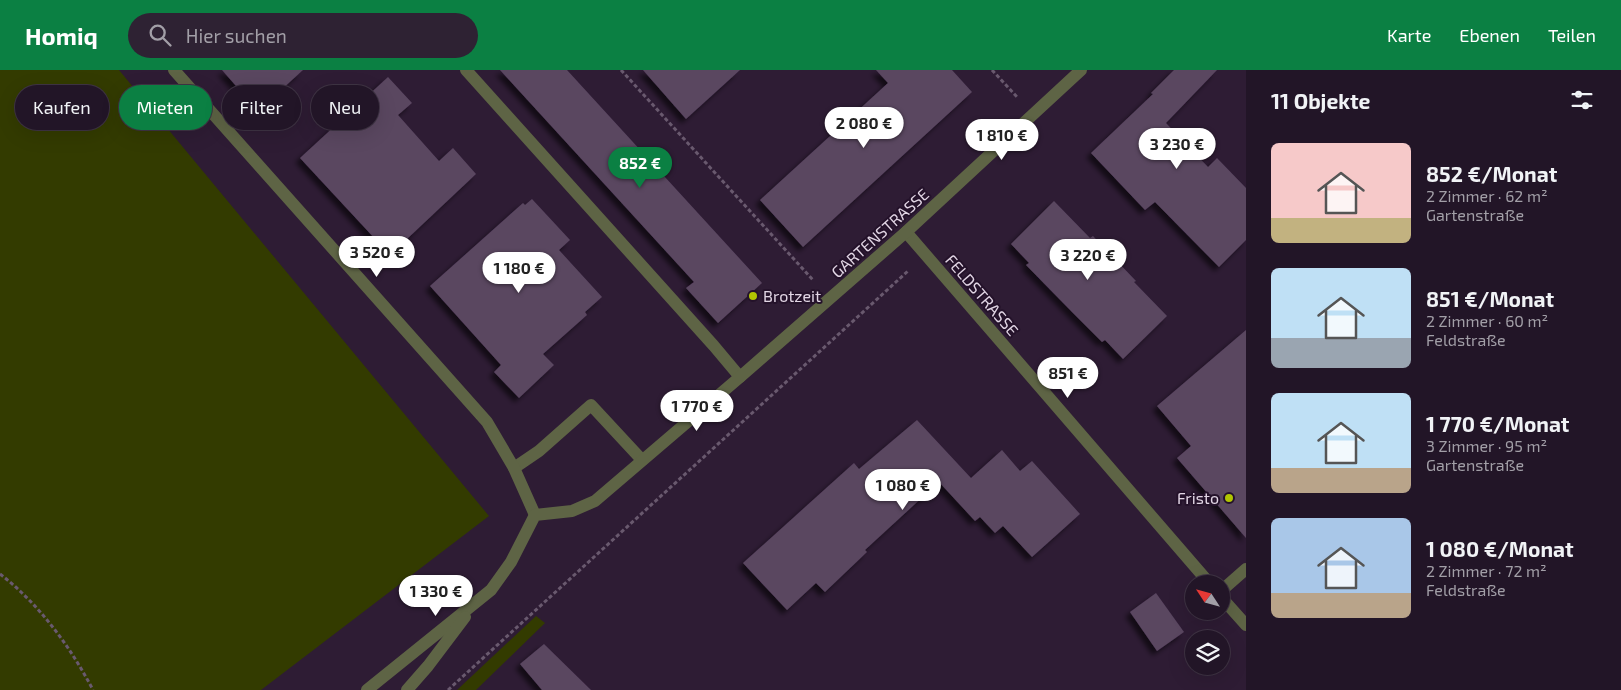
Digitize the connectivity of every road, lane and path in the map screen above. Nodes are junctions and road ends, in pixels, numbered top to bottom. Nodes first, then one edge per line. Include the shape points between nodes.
1 (174, 70) edge
2 (466, 70) edge
3 (620, 70) edge
4 (992, 70) edge
5 (1082, 70) edge
6 (1032, 114) junction
7 (906, 232) junction
8 (925, 254) junction
9 (830, 299) junction
10 (740, 377) junction
11 (642, 460) junction
12 (514, 468) junction
13 (535, 515) junction
14 (1246, 569) edge
15 (0, 574) edge
16 (1202, 575) edge
17 (1230, 583) edge
18 (477, 602) junction
19 (1230, 607) edge
20 (1246, 626) edge
21 (93, 690) edge
22 (367, 690) edge
23 (407, 690) edge
24 (448, 690) edge

1 - 12 street via 487,422
2 - 10 street
3 - 9 path
4 - 6 path
5 - 6 street, GARTENSTRASSE
6 - 7 street, GARTENSTRASSE
7 - 8 street, FELDSTRASSE
7 - 9 street, GARTENSTRASSE
8 - 16 street, FELDSTRASSE
8 - 24 path
9 - 10 street, GARTENSTRASSE
10 - 11 street, GARTENSTRASSE
11 - 12 street via 591,405 539,451
11 - 13 street, GARTENSTRASSE via 595,501 572,511
12 - 13 street
13 - 18 street via 511,562 491,590
14 - 17 street
15 - 21 path via 17,587 61,638
18 - 22 street
18 - 23 street
19 - 20 street

